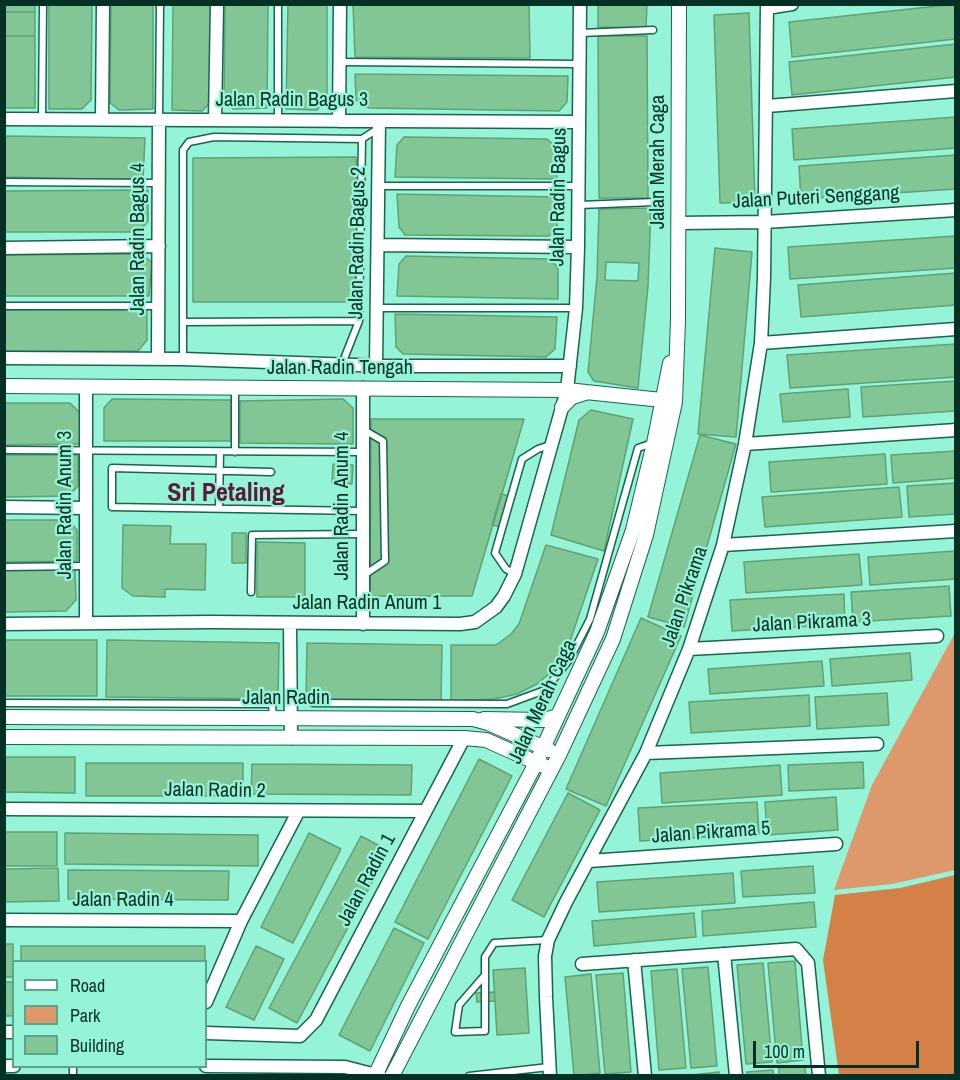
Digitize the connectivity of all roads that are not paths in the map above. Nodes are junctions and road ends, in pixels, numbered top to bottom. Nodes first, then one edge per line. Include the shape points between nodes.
1 (43, 4) edge
2 (103, 4) edge
3 (160, 4) edge
4 (217, 4) edge
5 (278, 4) edge
6 (340, 4) edge
7 (580, 4) edge
8 (679, 4) edge
9 (792, 4) edge
10 (767, 6) edge
11 (652, 30) dead end
12 (580, 33) junction
13 (339, 62) junction
14 (580, 64) junction
15 (956, 91) edge
16 (767, 106) junction
17 (4, 119) edge
18 (42, 119) junction
19 (102, 119) junction
20 (159, 119) junction
21 (215, 120) junction
22 (278, 120) junction
23 (339, 120) junction
24 (579, 122) junction
25 (379, 124) junction
26 (362, 139) junction
27 (4, 182) edge
28 (159, 183) junction
29 (378, 186) junction
30 (579, 186) junction
31 (655, 202) dead end
32 (579, 205) junction
33 (956, 210) edge
34 (765, 222) junction
35 (679, 223) junction
36 (378, 245) junction
37 (159, 246) junction
38 (578, 247) junction
39 (4, 248) edge
40 (4, 306) edge
41 (158, 306) junction
42 (377, 308) junction
43 (576, 308) junction
44 (359, 321) junction
45 (183, 322) junction
46 (956, 329) edge
47 (761, 343) junction
48 (4, 358) edge
49 (158, 359) junction
50 (183, 359) junction
51 (342, 364) junction
52 (376, 365) junction
53 (570, 366) junction
54 (4, 386) edge
55 (86, 387) junction
56 (235, 388) junction
57 (363, 388) junction
58 (567, 390) junction
59 (591, 393) junction
60 (669, 401) junction
61 (562, 407) junction
62 (363, 429) junction
63 (956, 430) edge
64 (654, 443) junction
65 (746, 444) junction
66 (552, 445) junction
67 (4, 450) edge
68 (86, 450) junction
69 (220, 452) junction
70 (235, 452) junction
71 (363, 452) junction
72 (221, 470) junction
73 (271, 472) dead end
74 (4, 507) edge
75 (86, 508) junction
76 (219, 508) junction
77 (363, 511) junction
78 (956, 531) edge
79 (363, 534) junction
80 (723, 545) junction
81 (86, 566) junction
82 (4, 567) edge
83 (514, 574) junction
84 (363, 576) junction
85 (251, 592) dead end
86 (86, 623) junction
87 (290, 623) junction
88 (4, 624) edge
89 (363, 624) junction
90 (937, 636) dead end
91 (689, 649) junction
92 (313, 703) dead end
93 (328, 703) junction
94 (4, 704) edge
95 (558, 716) junction
96 (4, 717) edge
97 (273, 718) junction
98 (290, 718) junction
99 (328, 718) junction
100 (472, 719) junction
101 (4, 737) edge
102 (291, 738) junction
103 (464, 738) junction
104 (877, 744) dead end
105 (543, 748) junction
106 (646, 753) junction
107 (560, 755) junction
108 (536, 763) junction
109 (551, 770) junction
110 (4, 809) edge
111 (425, 811) junction
112 (297, 812) junction
113 (836, 844) dead end
114 (589, 861) junction
115 (4, 920) edge
116 (241, 921) junction
117 (548, 940) junction
118 (724, 954) junction
119 (634, 960) junction
120 (582, 964) dead end
121 (485, 975) junction
122 (207, 1000) edge
123 (207, 1033) edge
124 (207, 1066) edge
125 (550, 1071) edge
126 (376, 1075) edge
127 (392, 1076) edge
128 (469, 1076) edge
129 (645, 1076) edge
130 (736, 1076) edge
131 (819, 1076) edge

1 - 18 lane
2 - 19 street
3 - 20 lane
4 - 21 street
5 - 22 lane
6 - 13 street
7 - 12 street, Jalan Radin Bagus
8 - 35 street, Jalan Merah Caga
9 - 10 street
10 - 16 street, Jalan Pikrama
11 - 12 lane
12 - 14 street, Jalan Radin Bagus
13 - 14 lane
13 - 23 street
14 - 24 street, Jalan Radin Bagus
15 - 16 street
16 - 34 street, Jalan Pikrama
17 - 18 street, Jalan Radin Bagus 3
18 - 19 street, Jalan Radin Bagus 3
19 - 20 street, Jalan Radin Bagus 3
20 - 21 street, Jalan Radin Bagus 3
20 - 28 street, Jalan Radin Bagus 4
21 - 22 street, Jalan Radin Bagus 3
22 - 23 street, Jalan Radin Bagus 3
23 - 25 street, Jalan Radin Bagus 3
24 - 25 street, Jalan Radin Bagus 3
24 - 30 street, Jalan Radin Bagus
25 - 26 lane
25 - 29 street, Jalan Radin Bagus 2
26 - 44 lane
26 - 45 lane via 214,137 189,142 183,150
27 - 28 lane
28 - 37 street, Jalan Radin Bagus 4
29 - 30 lane
29 - 36 street, Jalan Radin Bagus 2
30 - 32 street, Jalan Radin Bagus
31 - 32 lane
32 - 38 street, Jalan Radin Bagus
33 - 34 street, Jalan Puteri Senggang
34 - 35 street, Jalan Puteri Senggang
34 - 47 street, Jalan Pikrama
35 - 60 street, Jalan Merah Caga via 678,320
36 - 38 street
36 - 42 street, Jalan Radin Bagus 2
37 - 39 street
37 - 41 street, Jalan Radin Bagus 4
38 - 43 street, Jalan Radin Bagus
40 - 41 lane
41 - 49 street, Jalan Radin Bagus 4
42 - 43 lane
42 - 52 street, Jalan Radin Bagus 2
43 - 53 street, Jalan Radin Bagus
44 - 45 lane
44 - 51 lane
45 - 50 lane
46 - 47 street
47 - 65 street, Jalan Pikrama
48 - 49 street, Jalan Radin Tengah
49 - 50 street, Jalan Radin Tengah
50 - 51 street, Jalan Radin Tengah
51 - 52 street, Jalan Radin Tengah
52 - 53 street, Jalan Radin Tengah
53 - 58 street, Jalan Radin Bagus
54 - 55 street, Jalan Radin Tengah
55 - 56 street, Jalan Radin Tengah
55 - 68 street, Jalan Radin Anum 3
56 - 57 street, Jalan Radin Tengah
56 - 70 lane
57 - 58 street, Jalan Radin Tengah
57 - 62 street, Jalan Radin Anum 4
58 - 59 street, Jalan Radin Tengah
58 - 61 street, Jalan Radin Anum 1
59 - 60 street, Jalan Radin Tengah
59 - 61 street via 573,397
60 - 64 street, Jalan Merah Caga
60 - 107 street, Jalan Merah Caga via 645,535 613,639
61 - 66 street, Jalan Radin Anum 1
62 - 71 street, Jalan Radin Anum 4
62 - 84 lane via 383,441 385,561
63 - 65 street
64 - 93 lane via 638,448 590,619 569,660 545,690 507,704
64 - 95 street, Jalan Merah Caga via 633,530 597,632
65 - 80 street, Jalan Pikrama
66 - 83 street, Jalan Radin Anum 1
66 - 83 lane via 522,459 495,553
67 - 68 lane
68 - 69 lane
68 - 75 street, Jalan Radin Anum 3
69 - 70 lane
69 - 72 lane
70 - 71 lane
71 - 77 street, Jalan Radin Anum 4
72 - 73 lane
72 - 76 lane
72 - 76 lane via 112,468 112,507
74 - 75 street
75 - 81 street, Jalan Radin Anum 3
76 - 77 lane
77 - 79 street, Jalan Radin Anum 4
78 - 80 street
79 - 84 street, Jalan Radin Anum 4
79 - 85 lane via 252,535
80 - 91 street, Jalan Pikrama
81 - 82 lane
81 - 86 street, Jalan Radin Anum 3
83 - 89 street, Jalan Radin Anum 1 via 496,607 475,622
84 - 89 street, Jalan Radin Anum 4
86 - 87 street, Jalan Radin Anum 1
86 - 88 street, Jalan Radin Anum 1
87 - 89 street, Jalan Radin Anum 1
87 - 98 street
90 - 91 street, Jalan Pikrama 3
91 - 106 street, Jalan Pikrama
92 - 93 lane
93 - 99 lane
94 - 97 lane via 272,704
95 - 100 street via 544,720
95 - 105 street, Jalan Merah Caga
96 - 97 street, Jalan Radin
97 - 98 street, Jalan Radin
98 - 99 street, Jalan Radin
98 - 102 street
99 - 100 street, Jalan Radin
100 - 105 street, Jalan Radin
101 - 102 street, Jalan Radin
102 - 103 street, Jalan Radin
103 - 108 street, Jalan Radin via 486,740
103 - 111 street, Jalan Radin 1
104 - 106 street
105 - 107 street, Jalan Radin
105 - 108 street, Jalan Merah Caga
106 - 114 street, Jalan Pikrama
107 - 109 street, Jalan Merah Caga
108 - 109 street, Jalan Radin
108 - 126 street, Jalan Merah Caga via 408,1006
109 - 127 street, Jalan Merah Caga
110 - 112 street, Jalan Radin 2
111 - 112 street, Jalan Radin 2
111 - 123 street, Jalan Radin 1 via 316,1020 300,1036
112 - 116 street
113 - 114 street, Jalan Pikrama 5
114 - 117 street, Jalan Pikrama
115 - 116 street, Jalan Radin 4
116 - 122 street
117 - 121 lane via 494,943 485,957
117 - 125 street, Jalan Pikrama via 545,956
118 - 119 street
118 - 130 street
118 - 131 street via 796,949 808,963
119 - 120 street
119 - 129 street
121 - 121 lane via 485,1031 455,1032 459,1005
124 - 126 street via 345,1067
125 - 128 lane

